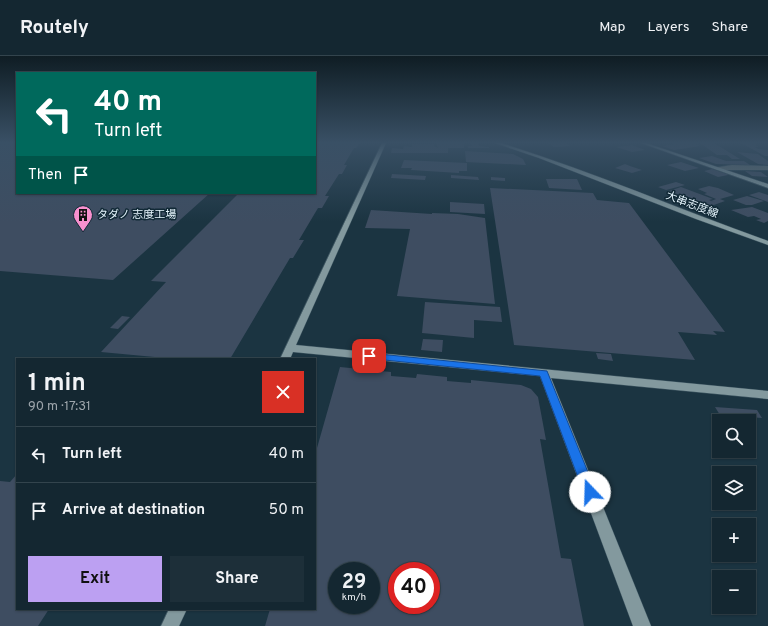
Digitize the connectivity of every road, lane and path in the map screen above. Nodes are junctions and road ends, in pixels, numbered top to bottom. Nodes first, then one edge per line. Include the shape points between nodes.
1 (372, 170) edge
2 (573, 170) edge
3 (722, 170) edge
4 (768, 186) edge
5 (768, 243) edge
6 (289, 348) junction
7 (285, 358) edge
8 (544, 373) junction
9 (768, 395) edge
10 (178, 610) edge
11 (170, 626) edge
12 (642, 626) edge

1 - 6 street
2 - 5 street, 大串志度線
3 - 4 street
6 - 7 street
6 - 8 street
8 - 9 street
8 - 12 street
10 - 11 street

